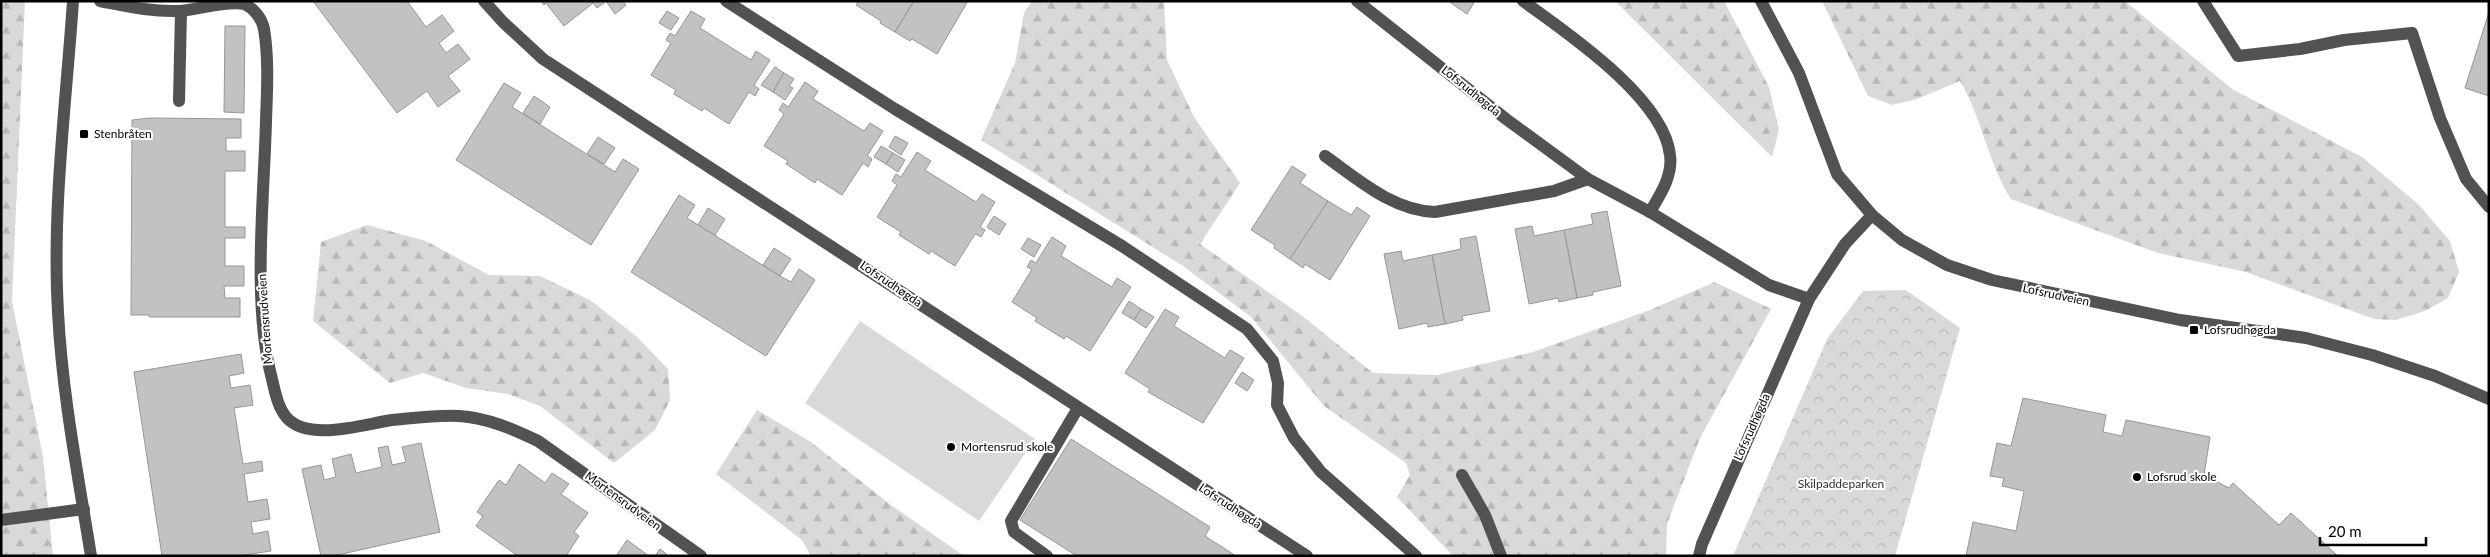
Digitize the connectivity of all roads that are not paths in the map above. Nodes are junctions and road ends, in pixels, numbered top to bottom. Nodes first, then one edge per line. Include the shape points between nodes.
1 (73, 1) edge
2 (100, 1) edge
3 (484, 1) edge
4 (726, 1) edge
5 (1357, 1) edge
6 (1523, 1) edge
7 (1761, 1) edge
8 (2203, 1) edge
9 (245, 3) edge
10 (181, 11) junction
11 (179, 101) dead end
12 (1325, 156) dead end
13 (1588, 179) junction
14 (2489, 207) edge
15 (1650, 212) junction
16 (1872, 215) junction
17 (1809, 299) junction
18 (2489, 399) edge
19 (1078, 408) junction
20 (1462, 476) dead end
21 (84, 509) junction
22 (1, 520) edge
23 (91, 556) edge
24 (701, 556) edge
25 (1046, 556) edge
26 (1307, 556) edge
27 (1416, 556) edge
28 (1501, 556) edge
29 (1699, 556) edge

1 - 21 street via 56,274 65,387
2 - 10 street, Mortensrudveien via 142,10
3 - 19 street, Lofsrudhøgda via 543,59
4 - 27 street via 895,109 1114,240 1247,329 1273,361 1278,383 1277,405 1294,438 1321,472
5 - 13 street, Lofsrudhøgda via 1506,120
6 - 15 street via 1578,41 1639,97 1658,122 1671,157 1666,183
7 - 16 street, Lofsrudveien via 1799,73 1837,174
8 - 14 street via 2238,56 2352,39 2412,34 2440,118 2466,178
9 - 10 street, Mortensrudveien
9 - 24 street, Mortensrudveien via 253,9 264,28 267,72 261,270 263,321 266,359 277,398 288,418 316,430 456,416 509,427 538,441
10 - 11 street
12 - 13 street via 1385,198 1418,211 1451,209 1554,191
13 - 15 street, Lofsrudhøgda
15 - 17 street, Lofsrudhøgda via 1768,285
16 - 17 street, Lofsrudhøgda via 1845,244
16 - 18 street, Lofsrudveien via 1902,240 1947,265 1992,280 2180,320 2306,338 2435,376
17 - 29 street, Lofsrudhøgda via 1730,477
19 - 25 street via 1010,521 1014,532
19 - 26 street, Lofsrudhøgda
20 - 28 street via 1484,514
21 - 22 street
21 - 23 street

